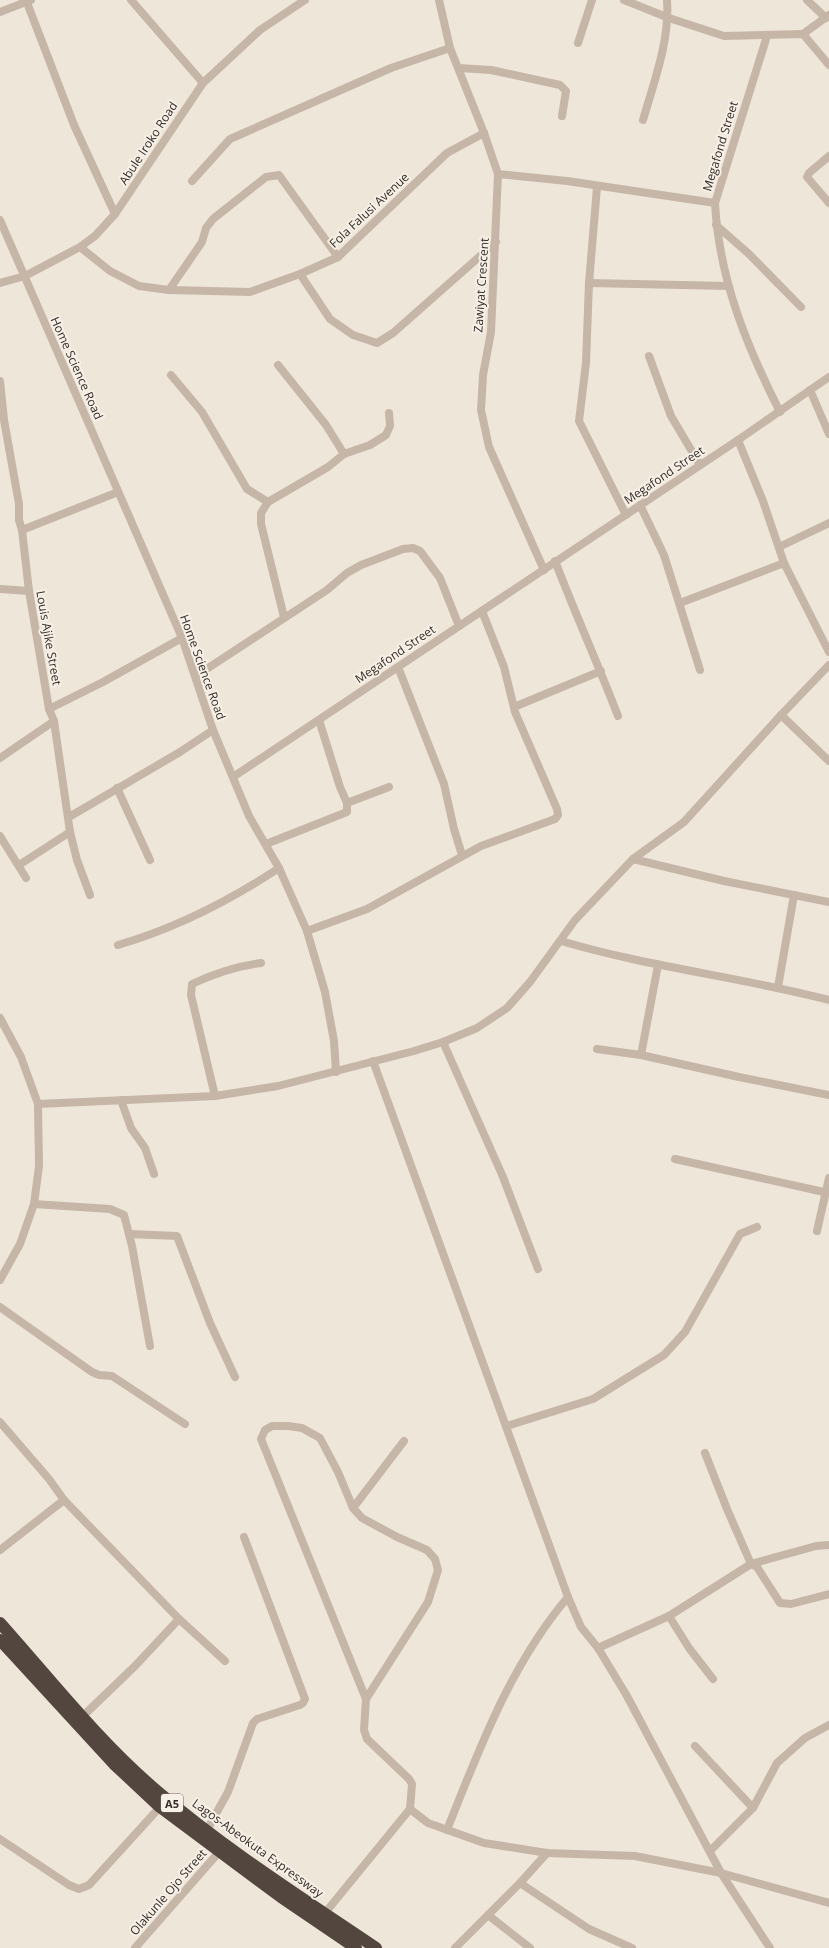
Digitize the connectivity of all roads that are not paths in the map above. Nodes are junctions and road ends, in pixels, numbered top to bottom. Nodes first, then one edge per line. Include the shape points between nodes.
1 (131, 0) edge
2 (306, 0) edge
3 (440, 0) edge
4 (592, 0) edge
5 (624, 0) edge
6 (667, 0) edge
7 (807, 0) edge
8 (28, 1) edge
9 (0, 12) edge
10 (827, 16) edge
11 (669, 18) junction
12 (803, 34) junction
13 (767, 36) junction
14 (578, 43) dead end
15 (450, 48) junction
16 (829, 65) edge
17 (459, 68) junction
18 (203, 83) junction
19 (562, 116) dead end
20 (643, 120) dead end
21 (484, 133) junction
22 (829, 156) edge
23 (498, 174) junction
24 (192, 181) dead end
25 (597, 187) junction
26 (715, 203) junction
27 (829, 203) edge
28 (115, 214) junction
29 (0, 220) edge
30 (716, 225) junction
31 (496, 242) junction
32 (80, 247) junction
33 (338, 257) junction
34 (300, 274) junction
35 (25, 276) junction
36 (0, 283) edge
37 (589, 283) junction
38 (728, 286) junction
39 (169, 290) junction
40 (800, 307) dead end
41 (649, 356) dead end
42 (278, 365) dead end
43 (171, 376) dead end
44 (829, 377) edge
45 (0, 381) edge
46 (810, 390) junction
47 (780, 412) junction
48 (389, 413) dead end
49 (829, 434) edge
50 (738, 440) junction
51 (344, 454) junction
52 (700, 465) junction
53 (118, 492) junction
54 (268, 502) junction
55 (640, 505) junction
56 (626, 515) junction
57 (829, 523) edge
58 (22, 530) junction
59 (779, 547) junction
60 (555, 561) junction
61 (784, 563) junction
62 (544, 570) junction
63 (0, 589) edge
64 (29, 591) junction
65 (680, 603) junction
66 (482, 611) junction
67 (284, 617) junction
68 (459, 626) junction
69 (182, 638) junction
70 (829, 652) edge
71 (829, 665) edge
72 (398, 667) junction
73 (700, 670) dead end
74 (601, 671) junction
75 (196, 676) junction
76 (514, 707) junction
77 (49, 709) junction
78 (781, 715) junction
79 (618, 716) dead end
80 (319, 720) junction
81 (54, 721) junction
82 (213, 730) junction
83 (0, 758) edge
84 (829, 761) edge
85 (233, 777) junction
86 (389, 787) dead end
87 (117, 788) junction
88 (347, 803) junction
89 (69, 817) junction
90 (70, 832) junction
91 (0, 836) edge
92 (266, 844) junction
93 (462, 855) junction
94 (632, 859) junction
95 (150, 860) dead end
96 (19, 865) junction
97 (279, 868) junction
98 (26, 878) dead end
99 (90, 895) dead end
100 (794, 895) junction
101 (829, 902) edge
102 (307, 931) junction
103 (561, 941) junction
104 (118, 945) dead end
105 (261, 963) dead end
106 (658, 965) junction
107 (778, 987) junction
108 (829, 1000) edge
109 (0, 1018) edge
110 (443, 1042) junction
111 (597, 1049) dead end
112 (641, 1055) junction
113 (374, 1061) junction
114 (336, 1072) junction
115 (829, 1095) edge
116 (215, 1096) junction
117 (120, 1100) junction
118 (38, 1104) junction
119 (675, 1159) dead end
120 (154, 1174) dead end
121 (829, 1178) edge
122 (824, 1192) junction
123 (34, 1204) junction
124 (757, 1227) dead end
125 (817, 1231) dead end
126 (129, 1234) junction
127 (538, 1269) dead end
128 (0, 1280) edge
129 (0, 1307) edge
130 (150, 1346) dead end
131 (235, 1377) dead end
132 (0, 1422) edge
133 (185, 1424) dead end
134 (507, 1426) junction
135 (404, 1441) dead end
136 (705, 1453) dead end
137 (64, 1500) junction
138 (353, 1508) junction
139 (244, 1537) dead end
140 (829, 1545) edge
141 (0, 1550) edge
142 (751, 1564) junction
143 (829, 1594) edge
144 (568, 1597) junction
145 (669, 1616) junction
146 (179, 1619) junction
147 (0, 1623) edge
148 (2, 1645) edge
149 (598, 1648) junction
150 (225, 1660) dead end
151 (712, 1679) dead end
152 (366, 1700) junction
153 (83, 1716) junction
154 (829, 1725) edge
155 (695, 1746) dead end
156 (160, 1807) junction
157 (753, 1808) junction
158 (410, 1809) junction
159 (207, 1830) junction
160 (447, 1830) junction
161 (0, 1839) edge
162 (710, 1850) junction
163 (219, 1852) junction
164 (547, 1853) junction
165 (721, 1873) junction
166 (520, 1883) junction
167 (829, 1904) edge
168 (325, 1913) junction
169 (488, 1915) junction
170 (135, 1948) edge
171 (356, 1948) edge
172 (376, 1948) edge
173 (455, 1948) edge
174 (530, 1948) edge
175 (632, 1948) edge
176 (770, 1948) edge

1 - 18 street
2 - 18 street, Abule Iroko Road via 260,30
3 - 15 street, Zawiyat Crescent
4 - 14 street
5 - 11 street
6 - 11 street
7 - 10 street
8 - 9 street
8 - 28 street via 74,125
10 - 12 street
11 - 13 street via 724,36
11 - 20 street
12 - 13 street
12 - 16 street
13 - 26 street, Megafond Street
15 - 17 street, Zawiyat Crescent
15 - 24 street via 391,68 230,139
17 - 19 street via 491,70 560,85 566,91
17 - 21 street, Zawiyat Crescent
18 - 28 street, Abule Iroko Road
21 - 23 street, Zawiyat Crescent
21 - 33 street, Fola Falusi Avenue via 447,153
22 - 27 street via 807,177
23 - 25 street via 567,181
23 - 31 street, Zawiyat Crescent
25 - 26 street
25 - 37 street
26 - 30 street, Megafond Street
28 - 32 street, Abule Iroko Road via 95,236
29 - 35 street, Home Science Road
30 - 38 street, Megafond Street
30 - 40 street via 749,254
31 - 34 street via 392,333 376,343 353,335 330,319
31 - 62 street, Zawiyat Crescent via 491,332 483,376 481,410 489,446
32 - 35 street, Abule Iroko Road
32 - 39 street, Fola Falusi Avenue via 110,271 139,286
33 - 34 street, Fola Falusi Avenue
33 - 39 street via 279,175 266,177 206,228 202,242
34 - 39 street, Fola Falusi Avenue via 250,292
35 - 36 street, Abule Iroko Road
35 - 53 street, Home Science Road
37 - 38 street
37 - 56 street via 586,363 579,421
38 - 47 street, Megafond Street via 754,361
41 - 52 street via 671,416
42 - 51 street via 326,425
43 - 54 street via 202,412 248,489
44 - 46 street
45 - 58 street, Louis Ajike Street
46 - 47 street
46 - 49 street
47 - 50 street, Megafond Street
48 - 51 street via 390,426 386,436
50 - 52 street, Megafond Street
50 - 59 street
51 - 54 street via 328,467
52 - 55 street, Megafond Street
53 - 58 street
53 - 69 street, Home Science Road
54 - 67 street via 261,513 261,524
55 - 56 street, Megafond Street
55 - 65 street via 664,555
56 - 60 street, Megafond Street
57 - 59 street
58 - 64 street, Louis Ajike Street
59 - 61 street
60 - 62 street, Megafond Street
60 - 74 street via 573,610
61 - 65 street
61 - 70 street
62 - 66 street, Megafond Street
63 - 64 street
64 - 77 street, Louis Ajike Street
65 - 73 street
66 - 68 street, Megafond Street
66 - 76 street via 504,667
67 - 68 street via 361,565 403,549 413,548 420,551 440,578
67 - 75 street
68 - 72 street, Megafond Street
69 - 75 street, Home Science Road
69 - 77 street
71 - 78 street
72 - 80 street, Megafond Street
72 - 93 street via 444,784
74 - 76 street
74 - 79 street
75 - 82 street, Home Science Road
76 - 93 street via 558,815 555,819
77 - 81 street, Louis Ajike Street
78 - 84 street
78 - 94 street via 684,822
80 - 85 street, Megafond Street
80 - 88 street
81 - 83 street
81 - 89 street, Louis Ajike Street
82 - 85 street, Home Science Road
82 - 87 street
85 - 92 street, Home Science Road via 249,816
86 - 88 street
87 - 89 street
87 - 95 street
88 - 92 street via 347,812
89 - 90 street, Louis Ajike Street
90 - 96 street
90 - 99 street, Louis Ajike Street
91 - 96 street
92 - 97 street, Home Science Road
93 - 102 street via 367,909
94 - 100 street
94 - 103 street via 575,920
96 - 98 street
97 - 102 street, Home Science Road
97 - 104 street via 194,917 146,937
100 - 101 street
100 - 107 street
102 - 114 street, Home Science Road via 325,992 334,1041
103 - 106 street
103 - 110 street via 507,1008 477,1028
105 - 116 street via 232,968 192,984 191,995
106 - 107 street
106 - 112 street
107 - 108 street
109 - 118 street via 21,1057
110 - 113 street
110 - 127 street via 503,1177
111 - 112 street
112 - 115 street
113 - 114 street
113 - 134 street
114 - 116 street via 278,1086
116 - 117 street
117 - 118 street
117 - 120 street
118 - 123 street via 39,1166
119 - 122 street
121 - 122 street
122 - 125 street
123 - 126 street via 118,1211 124,1215
123 - 128 street via 20,1244
124 - 134 street via 740,1234 685,1332 664,1355 593,1399
126 - 130 street
126 - 131 street via 177,1236 210,1323
129 - 133 street via 92,1372 112,1376
132 - 137 street
134 - 144 street
135 - 138 street
136 - 142 street
137 - 141 street
137 - 146 street
138 - 152 street via 362,1518 427,1550 435,1559 438,1570 428,1602
138 - 152 street via 320,1438 302,1428 272,1426 265,1430 261,1439
139 - 159 street via 305,1699 300,1705 263,1717 253,1723 228,1792
140 - 142 street via 816,1546
142 - 143 street via 757,1567 780,1603
142 - 145 street
144 - 149 street via 581,1627
144 - 160 street via 551,1617 531,1648 500,1704 481,1743
145 - 149 street
145 - 151 street
146 - 150 street
146 - 153 street
147 - 153 highway, Lagos-Abeokuta Expressway / A5
148 - 156 highway, Lagos-Abeokuta Expressway / A5 via 108,1758
149 - 162 street via 627,1696
152 - 158 street via 364,1730 367,1739 409,1779 412,1784
153 - 159 highway, Lagos-Abeokuta Expressway / A5 via 118,1755 146,1781
154 - 157 street via 805,1738 777,1763
155 - 157 street
156 - 161 street via 89,1885 79,1889
156 - 163 highway, Lagos-Abeokuta Expressway / A5
157 - 162 street
158 - 160 street via 428,1823
158 - 168 street
159 - 168 highway, Lagos-Abeokuta Expressway / A5
160 - 164 street via 484,1843
162 - 165 street
163 - 170 street, Olakunle Ojo Street
163 - 171 highway, Lagos-Abeokuta Expressway / A5
164 - 165 street via 635,1856
164 - 166 street
165 - 167 street
165 - 176 street
166 - 169 street
166 - 175 street via 589,1928
168 - 172 highway, Lagos-Abeokuta Expressway / A5
169 - 173 street
169 - 174 street

